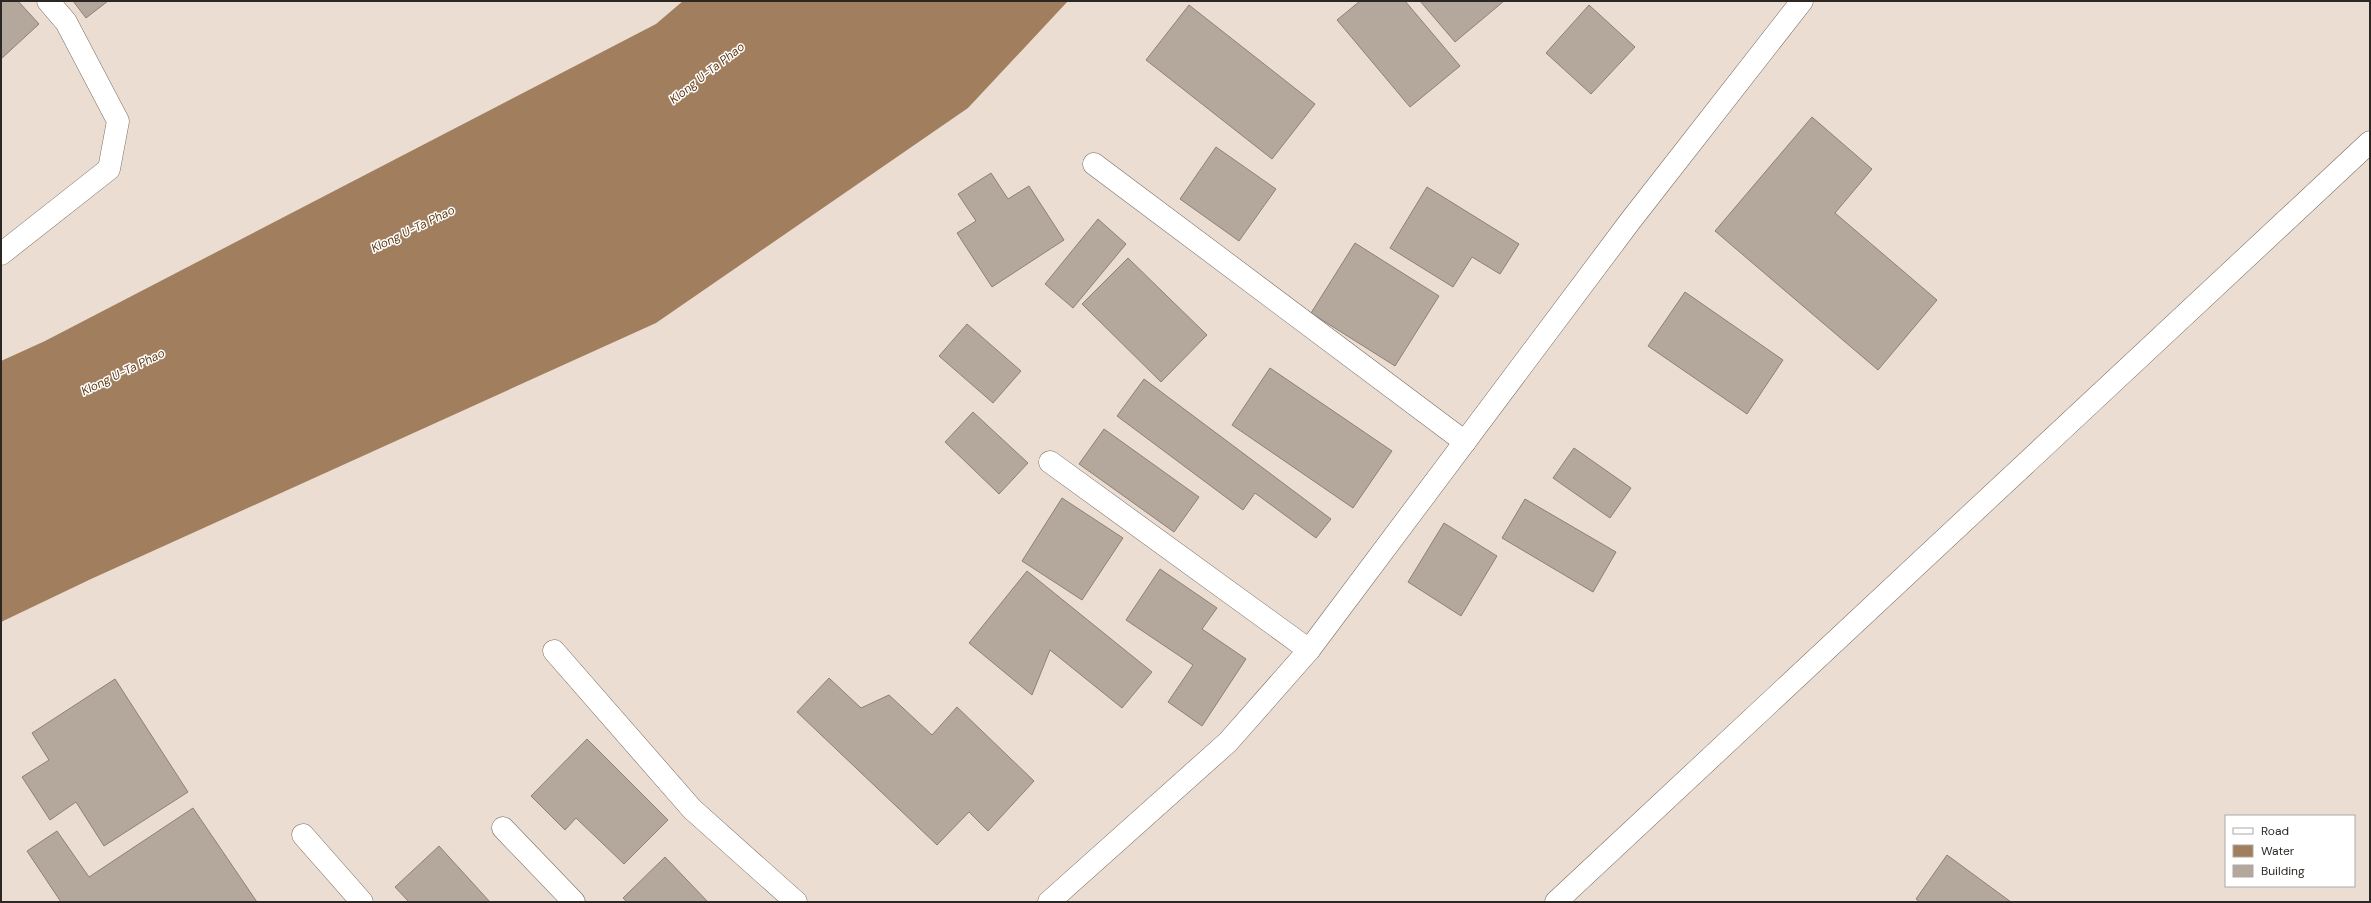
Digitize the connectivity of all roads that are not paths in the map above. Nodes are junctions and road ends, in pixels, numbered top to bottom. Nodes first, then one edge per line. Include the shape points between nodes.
1 (48, 1) edge
2 (1802, 1) edge
3 (2370, 142) edge
4 (1094, 164) dead end
5 (1, 254) edge
6 (1465, 442) junction
7 (1050, 462) dead end
8 (554, 650) dead end
9 (1309, 650) junction
10 (503, 828) dead end
11 (303, 835) dead end
12 (362, 902) edge
13 (574, 902) edge
14 (796, 902) edge
15 (1049, 902) edge
16 (1556, 902) edge

1 - 5 street via 66,22 118,121 109,169
2 - 6 street via 1631,220
3 - 16 street
4 - 6 street
6 - 9 street
7 - 9 street
8 - 14 street via 692,809
9 - 15 street via 1228,742
10 - 13 street
11 - 12 street

